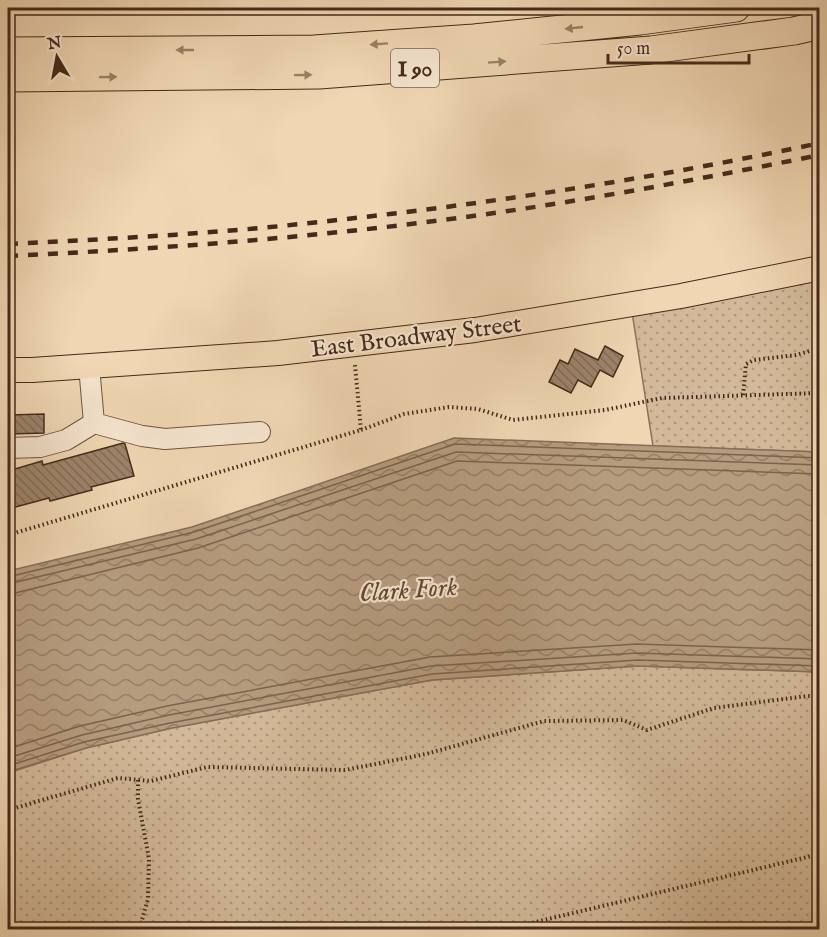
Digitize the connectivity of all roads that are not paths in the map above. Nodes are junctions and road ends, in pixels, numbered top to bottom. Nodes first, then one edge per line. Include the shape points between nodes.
1 (736, 8) edge
2 (819, 26) edge
3 (8, 51) edge
4 (8, 78) edge
5 (819, 268) edge
6 (89, 366) junction
7 (8, 370) edge
8 (94, 423) junction
9 (260, 432) dead end
10 (8, 448) edge

1 -> 3 highway, I 90 via 486,36 314,49
4 -> 2 highway, I 90 via 319,75 651,50
5 - 6 main road, East Broadway Street via 681,296 475,330 278,353
6 - 7 main road, East Broadway Street
6 - 8 lane
8 - 9 lane via 165,439
8 - 10 lane via 66,440 40,447

